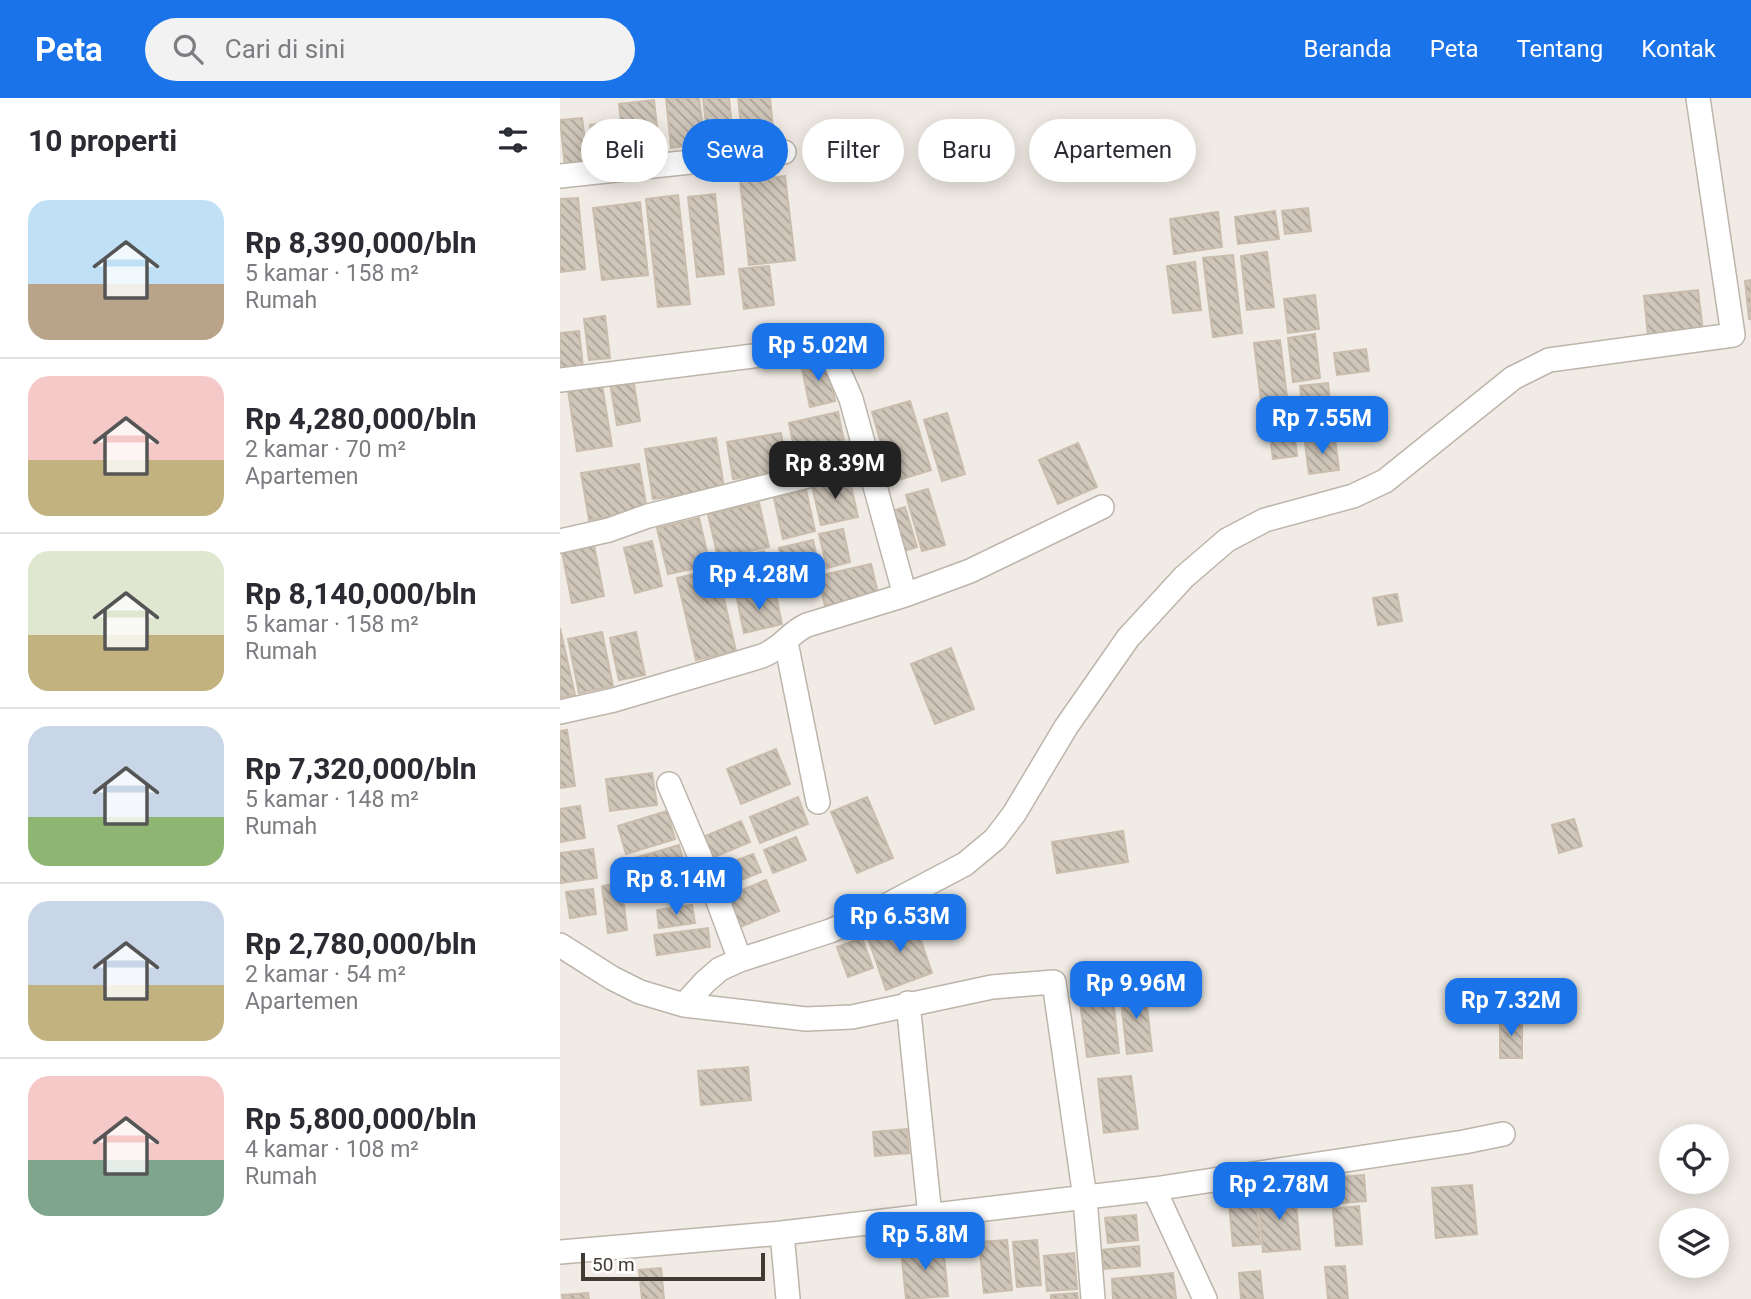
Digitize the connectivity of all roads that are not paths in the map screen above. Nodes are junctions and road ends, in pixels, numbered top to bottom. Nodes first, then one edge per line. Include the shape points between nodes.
1 (1699, 98) edge
2 (682, 163) edge
3 (560, 176) edge
4 (560, 380) edge
5 (868, 461) junction
6 (1102, 507) dead end
7 (560, 541) edge
8 (905, 595) junction
9 (786, 642) junction
10 (560, 712) edge
11 (669, 784) dead end
12 (818, 802) dead end
13 (560, 945) edge
14 (740, 960) junction
15 (908, 1003) junction
16 (684, 1005) junction
17 (1503, 1134) dead end
18 (1154, 1189) junction
19 (1085, 1198) junction
20 (930, 1216) junction
21 (782, 1233) junction
22 (560, 1252) edge
23 (788, 1299) edge
24 (1093, 1299) edge
25 (1205, 1299) edge

1 - 14 street via 1733,335 1549,360 1513,378 1385,481 1353,496 1265,520 1227,540 1184,577 1128,638 995,839 965,864 876,911 799,943
2 - 3 street
4 - 5 street via 819,348 835,359
5 - 7 street
5 - 8 street
6 - 8 street via 970,571
8 - 9 street via 807,625
9 - 10 street via 762,656 614,701
9 - 12 street
11 - 14 street
13 - 16 street via 640,992
14 - 16 street via 712,976
15 - 16 street via 852,1017 806,1019
15 - 19 street via 992,987 1054,982
15 - 20 street
17 - 18 street
18 - 19 street
18 - 25 street
19 - 20 street
19 - 24 street
20 - 21 street
21 - 22 street
21 - 23 street

